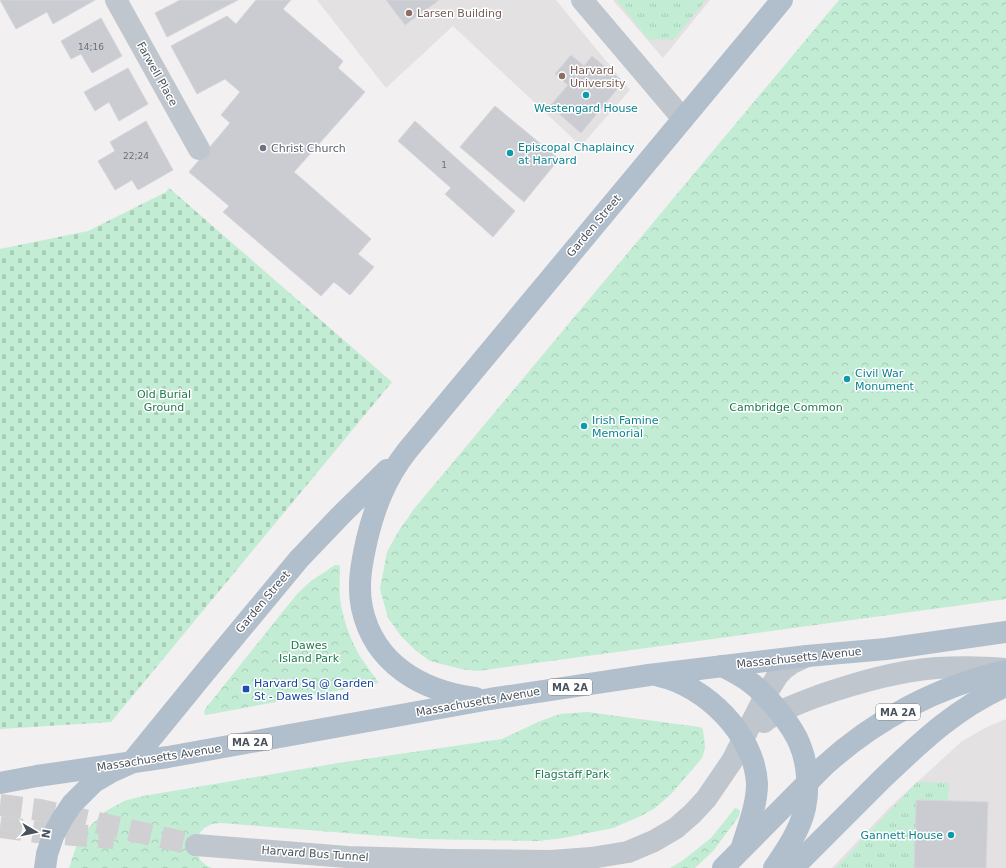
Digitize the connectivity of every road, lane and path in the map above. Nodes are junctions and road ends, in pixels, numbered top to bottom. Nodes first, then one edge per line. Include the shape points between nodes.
1 (116, 0) edge
2 (582, 0) edge
3 (782, 0) edge
4 (683, 119) junction
5 (199, 149) dead end
6 (407, 451) junction
7 (1006, 632) edge
8 (807, 656) junction
9 (722, 666) junction
10 (1006, 670) edge
11 (649, 675) junction
12 (1006, 686) edge
13 (765, 696) junction
14 (490, 699) junction
15 (780, 713) junction
16 (742, 739) junction
17 (131, 763) junction
18 (807, 782) junction
19 (0, 783) edge
20 (196, 844) tunnel mouth
21 (741, 850) junction
22 (45, 868) edge
23 (723, 868) edge
24 (774, 868) edge
25 (793, 868) edge

1 - 5 street, Farwell Place
2 - 4 street
3 - 4 main road, Garden Street
4 - 6 main road, Garden Street
6 - 14 main road, Garden Street via 394,468 384,488 364,549 360,581 361,604 366,620 381,650 407,675 449,692
6 - 17 main road, Garden Street via 299,559
7 - 8 main road, Massachusetts Avenue / MA 2A via 886,649
8 - 9 main road, Massachusetts Avenue / MA 2A
8 - 13 street, Harvard Bus Tunnel via 784,669
9 - 11 main road, Massachusetts Avenue / MA 2A
9 - 13 main road via 739,674
10 - 15 street, Harvard Bus Tunnel via 935,668 888,676 829,692 798,703
10 - 18 main road, MA 2A via 953,687 888,718 835,756
11 - 14 main road, Massachusetts Avenue / MA 2A
11 - 16 main road via 675,680 700,694 721,711
12 - 25 main road via 972,703 932,732
13 - 15 main road
13 - 16 street, Harvard Bus Tunnel
14 - 17 main road, Massachusetts Avenue / MA 2A
15 - 16 street, Harvard Bus Tunnel
15 - 18 main road via 801,746
16 - 20 street, Harvard Bus Tunnel via 723,775 692,814 664,836 623,853 552,861 442,860 347,856
16 - 21 main road via 754,767 757,784 755,802
17 - 19 main road, Massachusetts Avenue / MA 2A
17 - 22 main road via 94,782 72,804 53,836
18 - 21 main road, MA 2A
18 - 24 main road via 805,808 799,826
21 - 23 main road, MA 2A

